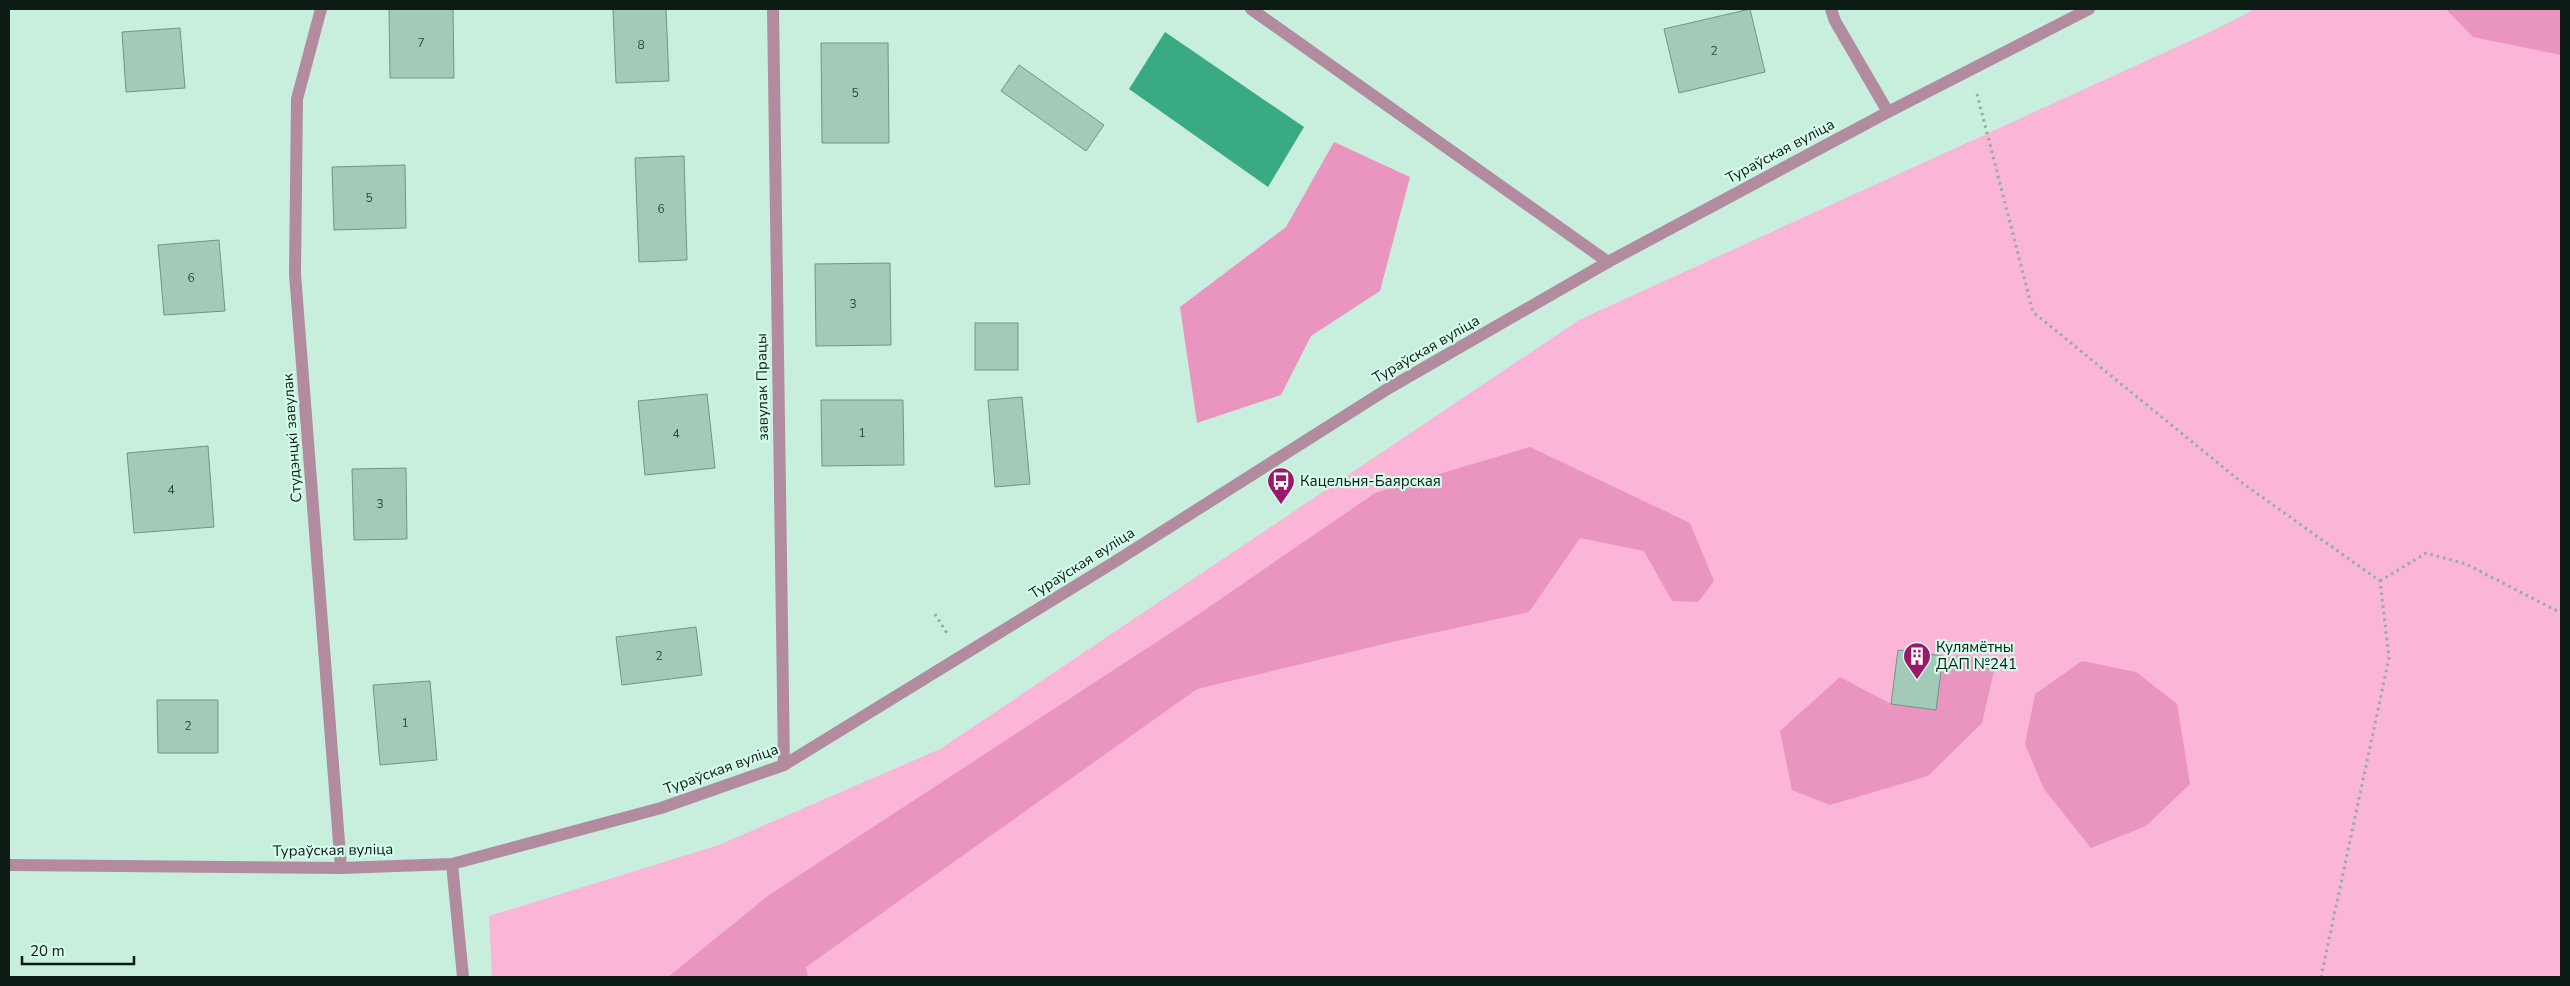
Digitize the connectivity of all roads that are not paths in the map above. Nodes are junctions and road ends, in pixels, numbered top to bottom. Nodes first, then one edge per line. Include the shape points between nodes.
1 (322, 9) edge
2 (773, 9) edge
3 (1251, 9) edge
4 (1831, 9) edge
5 (2089, 9) edge
6 (1888, 112) junction
7 (1608, 262) junction
8 (784, 764) junction
9 (9, 864) edge
10 (452, 864) junction
11 (341, 868) junction
12 (463, 977) edge

1 - 11 street, Студэнцкі завулак via 297,99 295,274
2 - 8 street, завулак Працы
3 - 7 street
4 - 6 street
5 - 6 street, Тураўская вуліца
6 - 7 street, Тураўская вуліца
7 - 8 street, Тураўская вуліца via 1389,388 1108,566
8 - 10 street, Тураўская вуліца via 661,808
9 - 11 street, Тураўская вуліца
10 - 11 street, Тураўская вуліца
10 - 12 street

